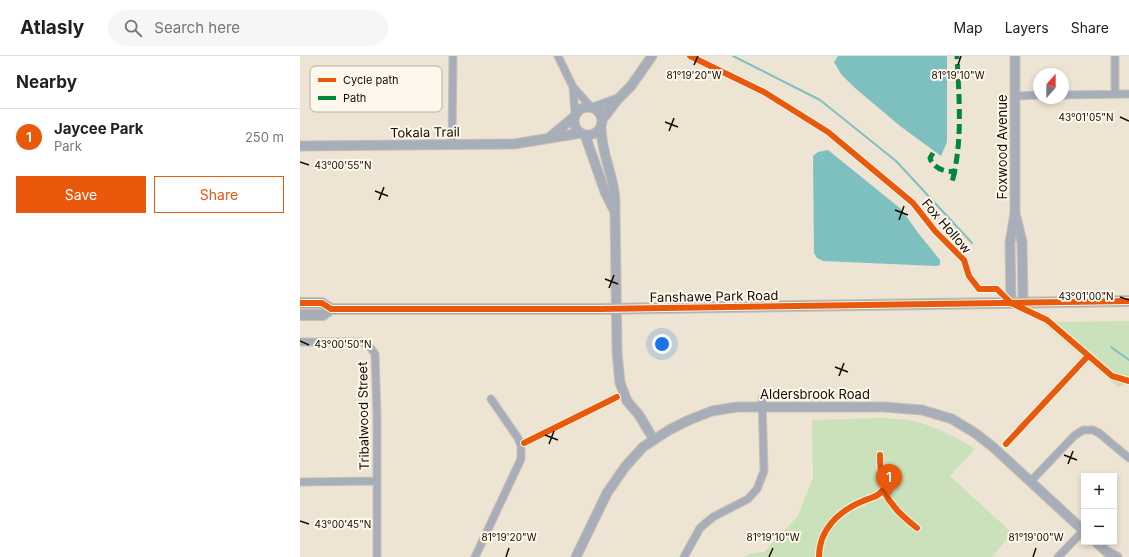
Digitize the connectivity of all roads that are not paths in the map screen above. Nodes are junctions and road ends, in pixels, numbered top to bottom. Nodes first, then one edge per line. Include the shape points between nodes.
1 (453, 56) edge
2 (558, 56) edge
3 (652, 56) edge
4 (1015, 56) edge
5 (1115, 56) edge
6 (573, 87) junction
7 (1115, 94) junction
8 (1129, 94) edge
9 (1033, 95) edge
10 (1069, 95) edge
11 (1015, 96) junction
12 (618, 100) junction
13 (592, 108) junction
14 (575, 115) junction
15 (602, 124) junction
16 (583, 134) junction
17 (549, 138) junction
18 (452, 144) junction
19 (300, 146) edge
20 (614, 211) junction
21 (1015, 213) junction
22 (1129, 301) edge
23 (1023, 302) junction
24 (300, 303) edge
25 (1011, 303) junction
26 (616, 308) junction
27 (331, 309) junction
28 (300, 315) edge
29 (300, 342) edge
30 (762, 398) dead end
31 (491, 399) dead end
32 (762, 408) junction
33 (654, 440) junction
34 (1129, 458) edge
35 (376, 481) junction
36 (1031, 481) junction
37 (300, 482) edge
38 (1081, 528) edge
39 (1081, 534) edge
40 (1099, 545) edge
41 (377, 557) edge
42 (475, 557) edge
43 (576, 557) edge
44 (684, 557) edge
45 (1058, 557) edge
46 (1117, 557) edge

1 - 18 street
2 - 6 street
3 - 12 street
4 - 11 street, Foxwood Avenue
5 - 7 street
6 - 13 street
6 - 14 street
7 - 8 street
7 - 10 street
9 - 11 street
11 - 21 street, Foxwood Avenue
12 - 13 street
12 - 15 street
13 - 14 street via 580,109
13 - 15 street via 600,113
14 - 16 street via 574,126
14 - 17 street
15 - 16 street via 594,134
15 - 20 street via 601,140 616,198
16 - 17 street, Tokala Trail
16 - 20 street
17 - 18 street, Tokala Trail via 514,144
18 - 19 street, Tokala Trail
20 - 26 street
21 - 23 street, Foxwood Avenue via 1022,242
21 - 25 street, Foxwood Avenue via 1010,243
22 - 23 main road, Fanshawe Park Road
23 - 25 main road, Fanshawe Park Road
24 - 27 main road, Fanshawe Park Road via 322,303
25 - 26 main road, Fanshawe Park Road
26 - 27 main road, Fanshawe Park Road
26 - 33 street via 620,383 627,401
27 - 28 main road, Fanshawe Park Road via 323,315
29 - 35 street, Tribalwood Street via 362,342 375,354
30 - 32 street
31 - 42 street via 518,438 521,459
32 - 33 street, Aldersbrook Road via 737,407 712,411 689,420
32 - 36 street, Aldersbrook Road via 878,406 922,410 952,419 975,433
32 - 44 street via 764,471 757,489 748,499 713,517 700,528
33 - 43 street, Aldersbrook Road via 643,447 625,467 607,494
34 - 36 street via 1099,433 1083,430 1074,436
35 - 37 street
35 - 41 street, Tribalwood Street
36 - 38 street, Aldersbrook Road
39 - 45 street
40 - 46 street

